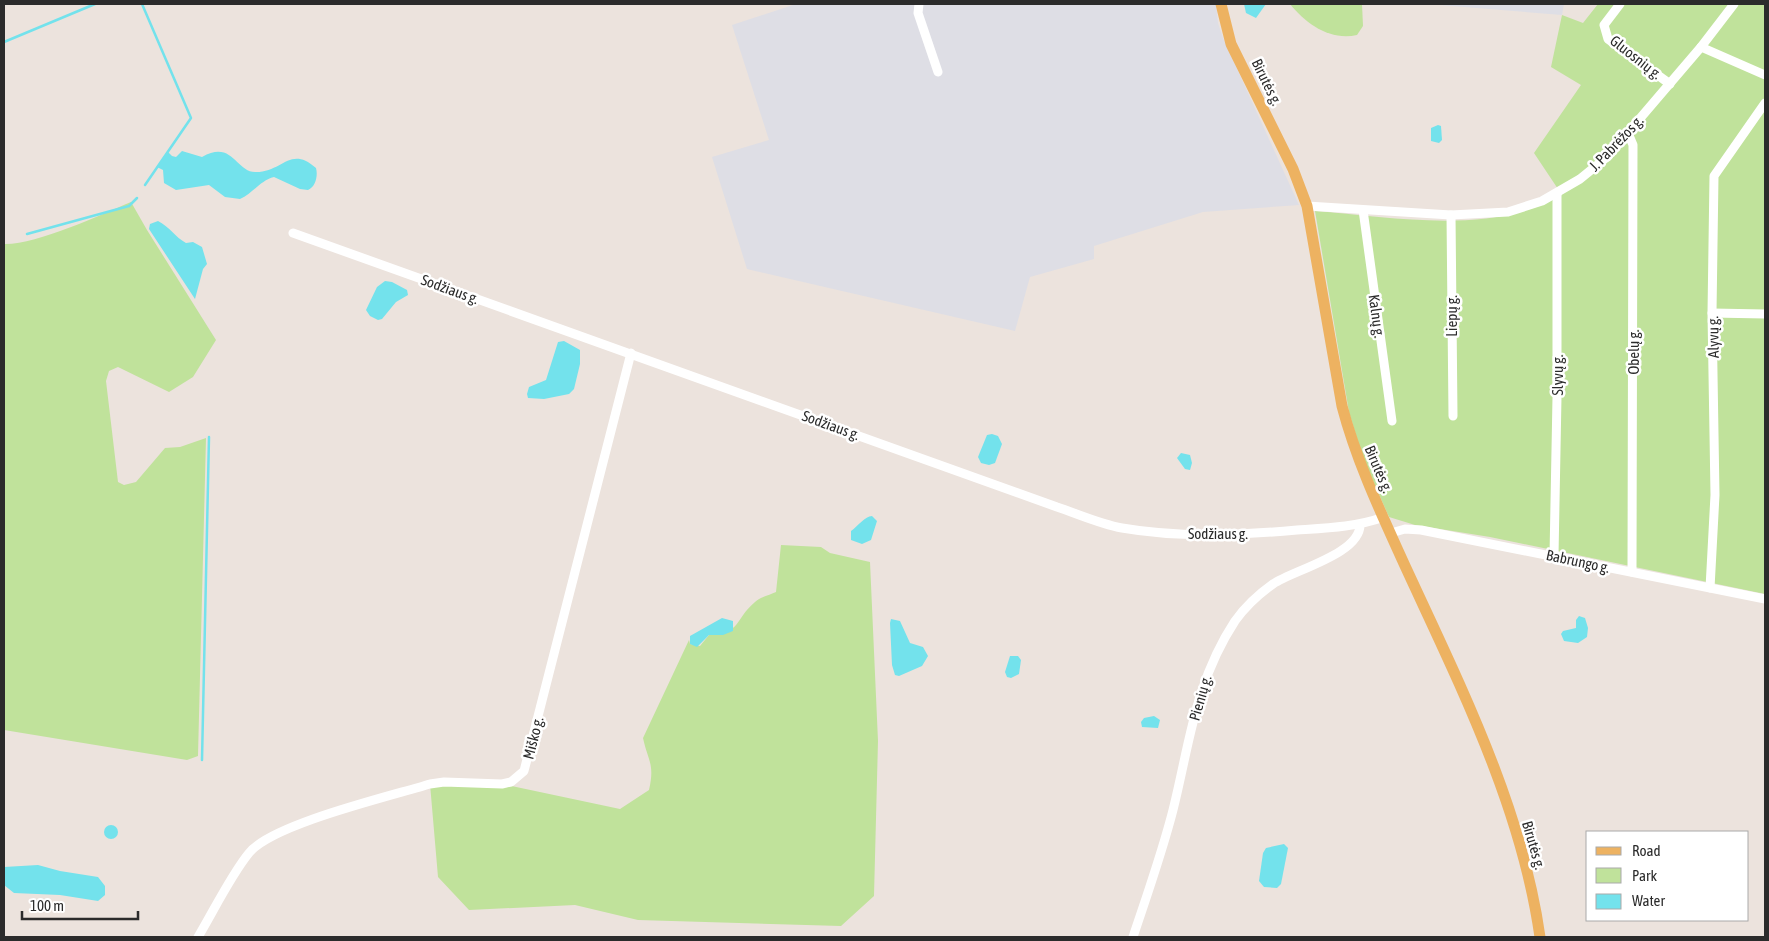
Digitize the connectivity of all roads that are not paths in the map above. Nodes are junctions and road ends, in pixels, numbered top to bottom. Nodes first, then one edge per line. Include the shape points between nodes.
1 (919, 4) edge
2 (1221, 4) edge
3 (1620, 4) edge
4 (1734, 4) edge
5 (1701, 47) junction
6 (938, 72) dead end
7 (1765, 75) edge
8 (1670, 84) junction
9 (1765, 103) edge
10 (1628, 133) junction
11 (1557, 194) junction
12 (1306, 206) junction
13 (1363, 210) junction
14 (1451, 216) junction
15 (293, 233) dead end
16 (1712, 313) junction
17 (1765, 314) edge
18 (631, 354) junction
19 (1453, 416) dead end
20 (1392, 421) dead end
21 (1384, 517) junction
22 (1360, 524) junction
23 (1391, 533) junction
24 (1554, 556) junction
25 (1632, 572) junction
26 (1710, 588) junction
27 (1765, 599) edge
28 (198, 937) edge
29 (1133, 937) edge
30 (1540, 937) edge

1 - 6 street via 918,13
2 - 12 main road, Birutės g. via 1231,44 1293,169
3 - 8 street, Gluosnių g. via 1604,25 1608,39
4 - 5 street, J. Pabrėžos g.
5 - 7 street
5 - 8 street, J. Pabrėžos g.
8 - 10 street, J. Pabrėžos g.
9 - 16 street, Alyvų g. via 1714,176
10 - 11 street, J. Pabrėžos g. via 1600,162
10 - 25 street, Obelų g. via 1633,145
11 - 14 street, J. Pabrėžos g. via 1508,212
11 - 24 street, Slyvų g.
12 - 13 street, J. Pabrėžos g.
12 - 21 main road, Birutės g. via 1342,406 1356,453
13 - 14 street, J. Pabrėžos g.
13 - 20 street, Kalnų g.
14 - 19 street, Liepų g.
15 - 18 street, Sodžiaus g.
16 - 17 street
16 - 26 street, Alyvų g. via 1715,495
18 - 22 street, Sodžiaus g. via 1120,527 1148,532 1220,535
18 - 28 street, Miško g. via 524,771 512,782 502,784 430,784 268,837 250,852
21 - 22 street, Sodžiaus g.
21 - 23 main road, Birutės g.
22 - 29 street, Pienių g. via 1358,535 1346,547 1274,583 1251,602 1236,620 1211,663 1196,705 1173,811
23 - 24 street, Babrungo g. via 1405,529 1421,530
23 - 30 main road, Birutės g. via 1503,795 1528,880
24 - 25 street, Babrungo g.
25 - 26 street, Babrungo g.
26 - 27 street, Babrungo g.

